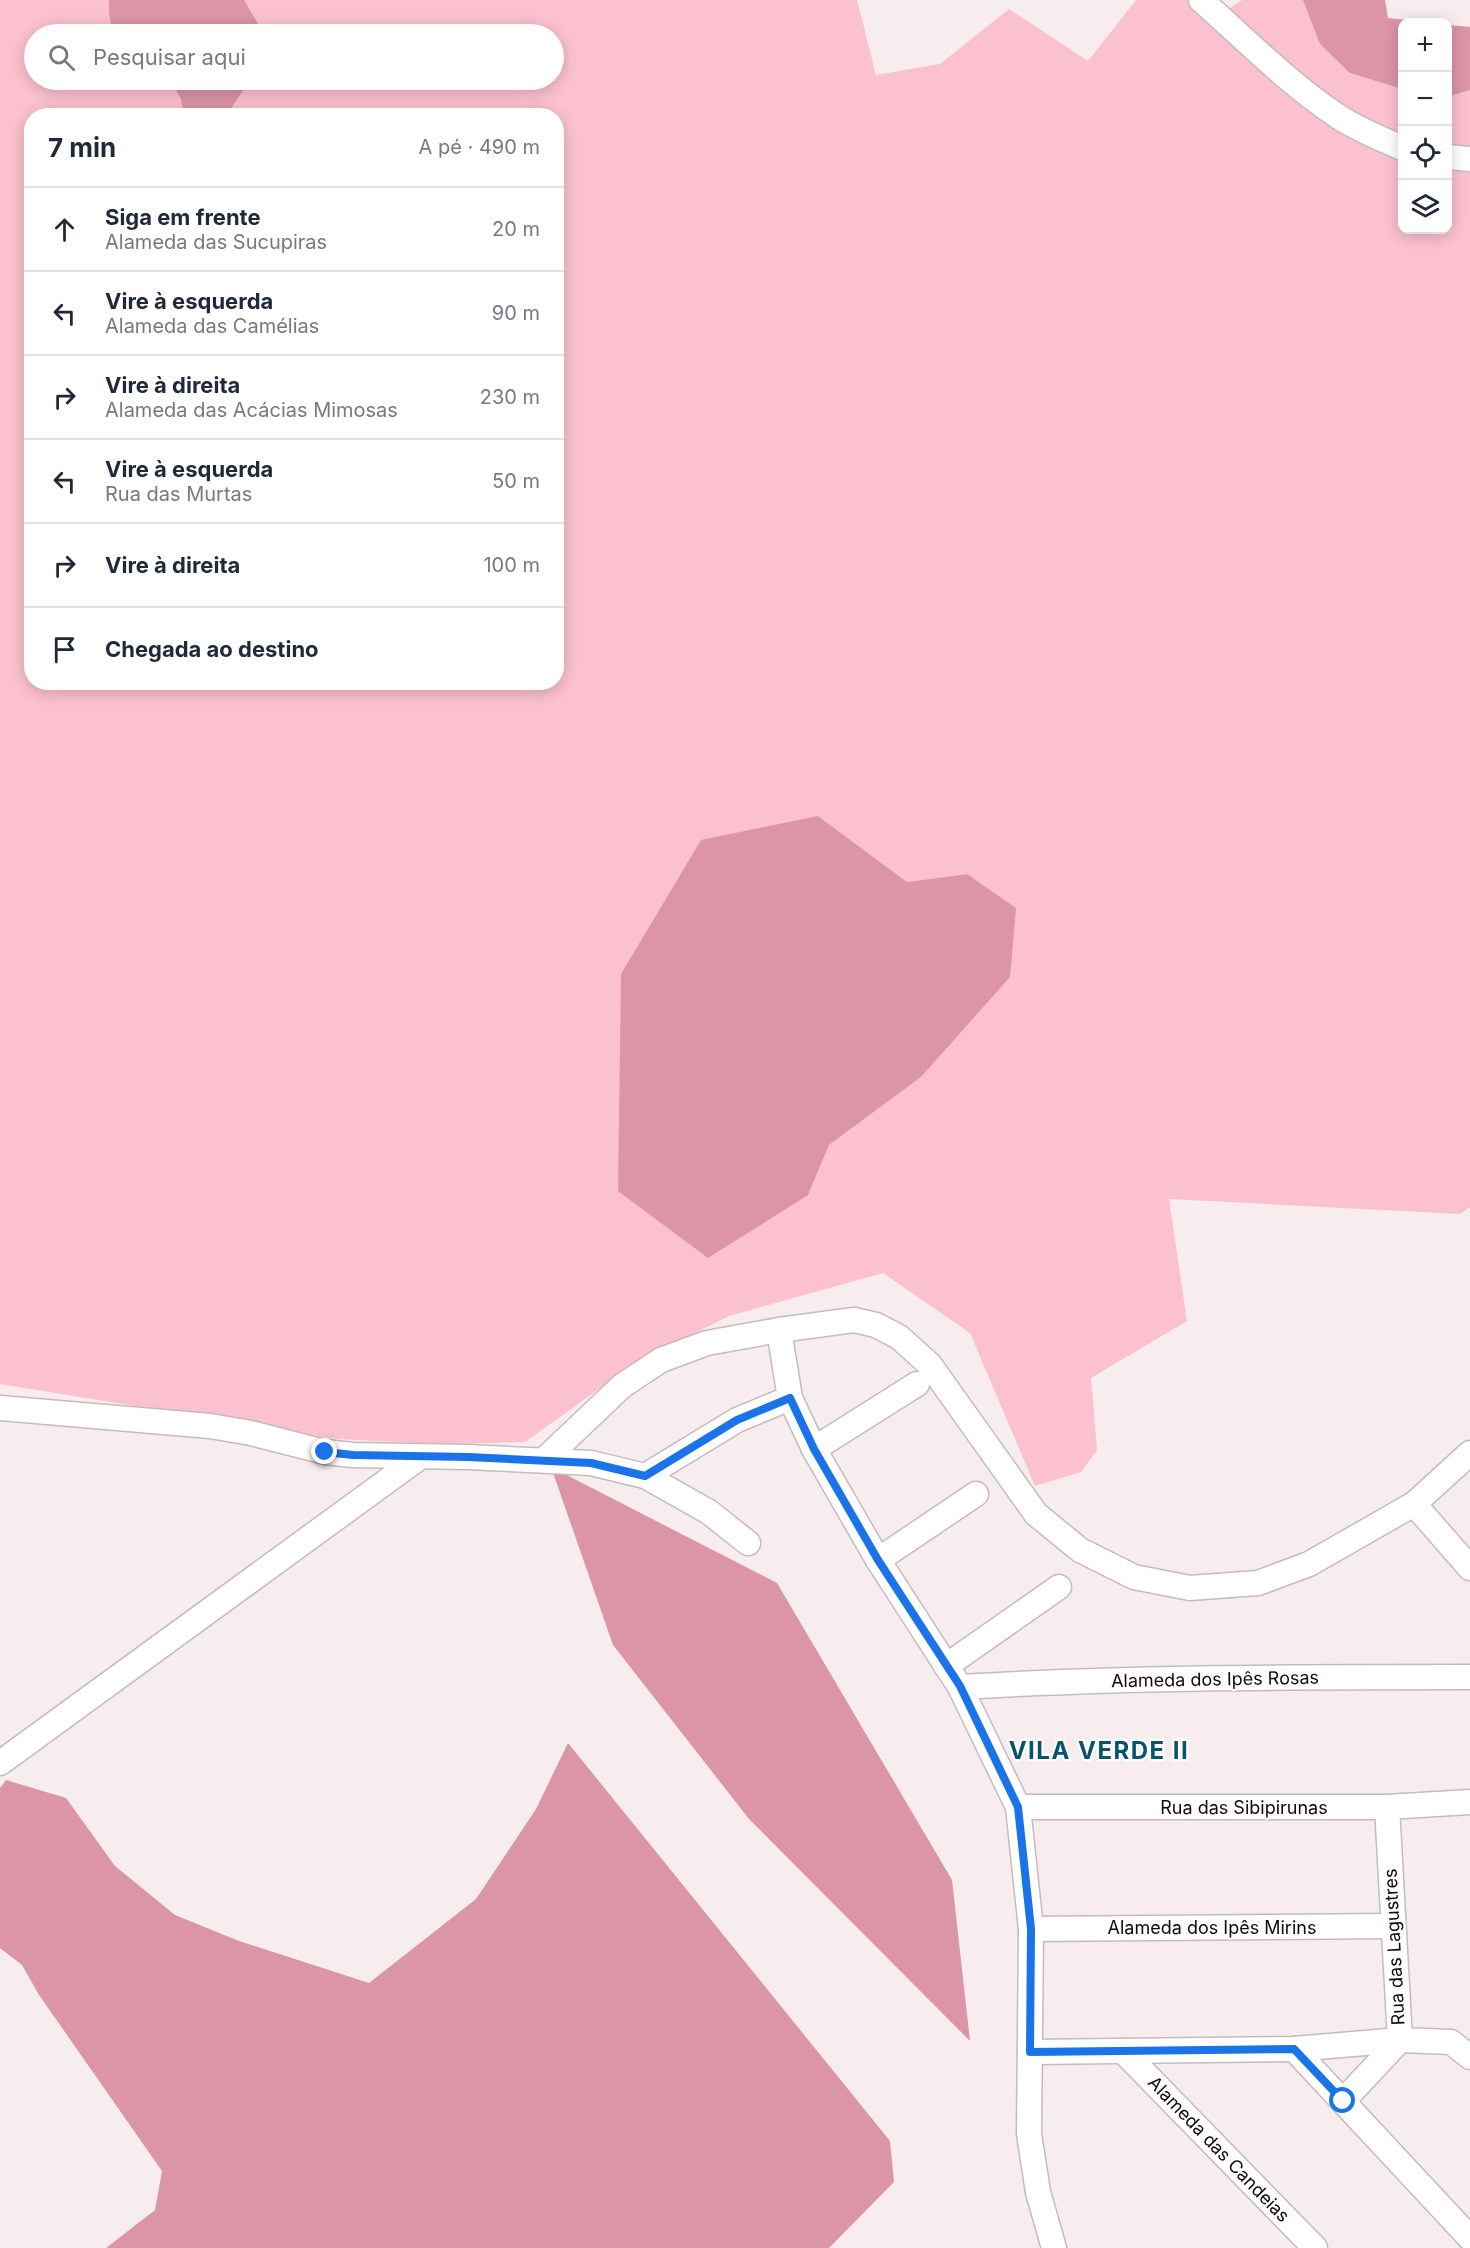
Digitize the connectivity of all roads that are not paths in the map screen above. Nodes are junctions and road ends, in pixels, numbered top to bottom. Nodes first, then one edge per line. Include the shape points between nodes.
1 (1201, 0) edge
2 (1398, 146) edge
3 (1452, 157) edge
4 (1470, 159) edge
5 (779, 1330) junction
6 (917, 1384) dead end
7 (790, 1398) junction
8 (0, 1407) edge
9 (814, 1449) junction
10 (1470, 1453) edge
11 (420, 1457) junction
12 (545, 1459) junction
13 (645, 1476) junction
14 (976, 1494) dead end
15 (1414, 1504) junction
16 (748, 1543) dead end
17 (878, 1560) junction
18 (1470, 1568) edge
19 (1059, 1587) dead end
20 (946, 1666) junction
21 (1470, 1677) edge
22 (960, 1686) junction
23 (0, 1763) edge
24 (1470, 1802) edge
25 (1018, 1807) junction
26 (1387, 1807) junction
27 (1393, 1926) junction
28 (1031, 1929) junction
29 (1400, 2040) junction
30 (1294, 2049) junction
31 (1123, 2050) junction
32 (1030, 2052) junction
33 (1470, 2057) edge
34 (1343, 2101) junction
35 (1470, 2238) edge
36 (1054, 2248) edge
37 (1315, 2248) edge

1 - 2 street via 1336,115
3 - 4 street
5 - 7 street
5 - 12 street via 707,1342 661,1360 622,1386
5 - 15 street via 854,1320 876,1325 899,1337 930,1365 1036,1514 1080,1550 1134,1577 1190,1588 1258,1583 1309,1564
6 - 9 street
7 - 9 street
7 - 13 street via 737,1420
8 - 11 street via 210,1426 325,1452
9 - 17 street
10 - 15 street
11 - 12 street
11 - 23 street
12 - 13 street via 591,1463
13 - 16 street via 709,1512
14 - 17 street
15 - 18 street
17 - 20 street
19 - 20 street
20 - 22 street
21 - 22 street, Alameda dos Ipês Rosas
22 - 25 street
24 - 26 street, Rua das Sibipirunas
25 - 26 street, Rua das Sibipirunas
25 - 28 street
26 - 27 street, Rua das Lagustres
27 - 28 street, Alameda dos Ipês Mirins
27 - 29 street, Rua das Lagustres
28 - 32 street
29 - 30 street
29 - 33 street via 1451,2043
29 - 34 street, Rua das Lagustres
30 - 31 street
30 - 34 street
31 - 32 street
31 - 37 street, Alameda das Candeias
32 - 36 street via 1029,2134 1038,2192
34 - 35 street

